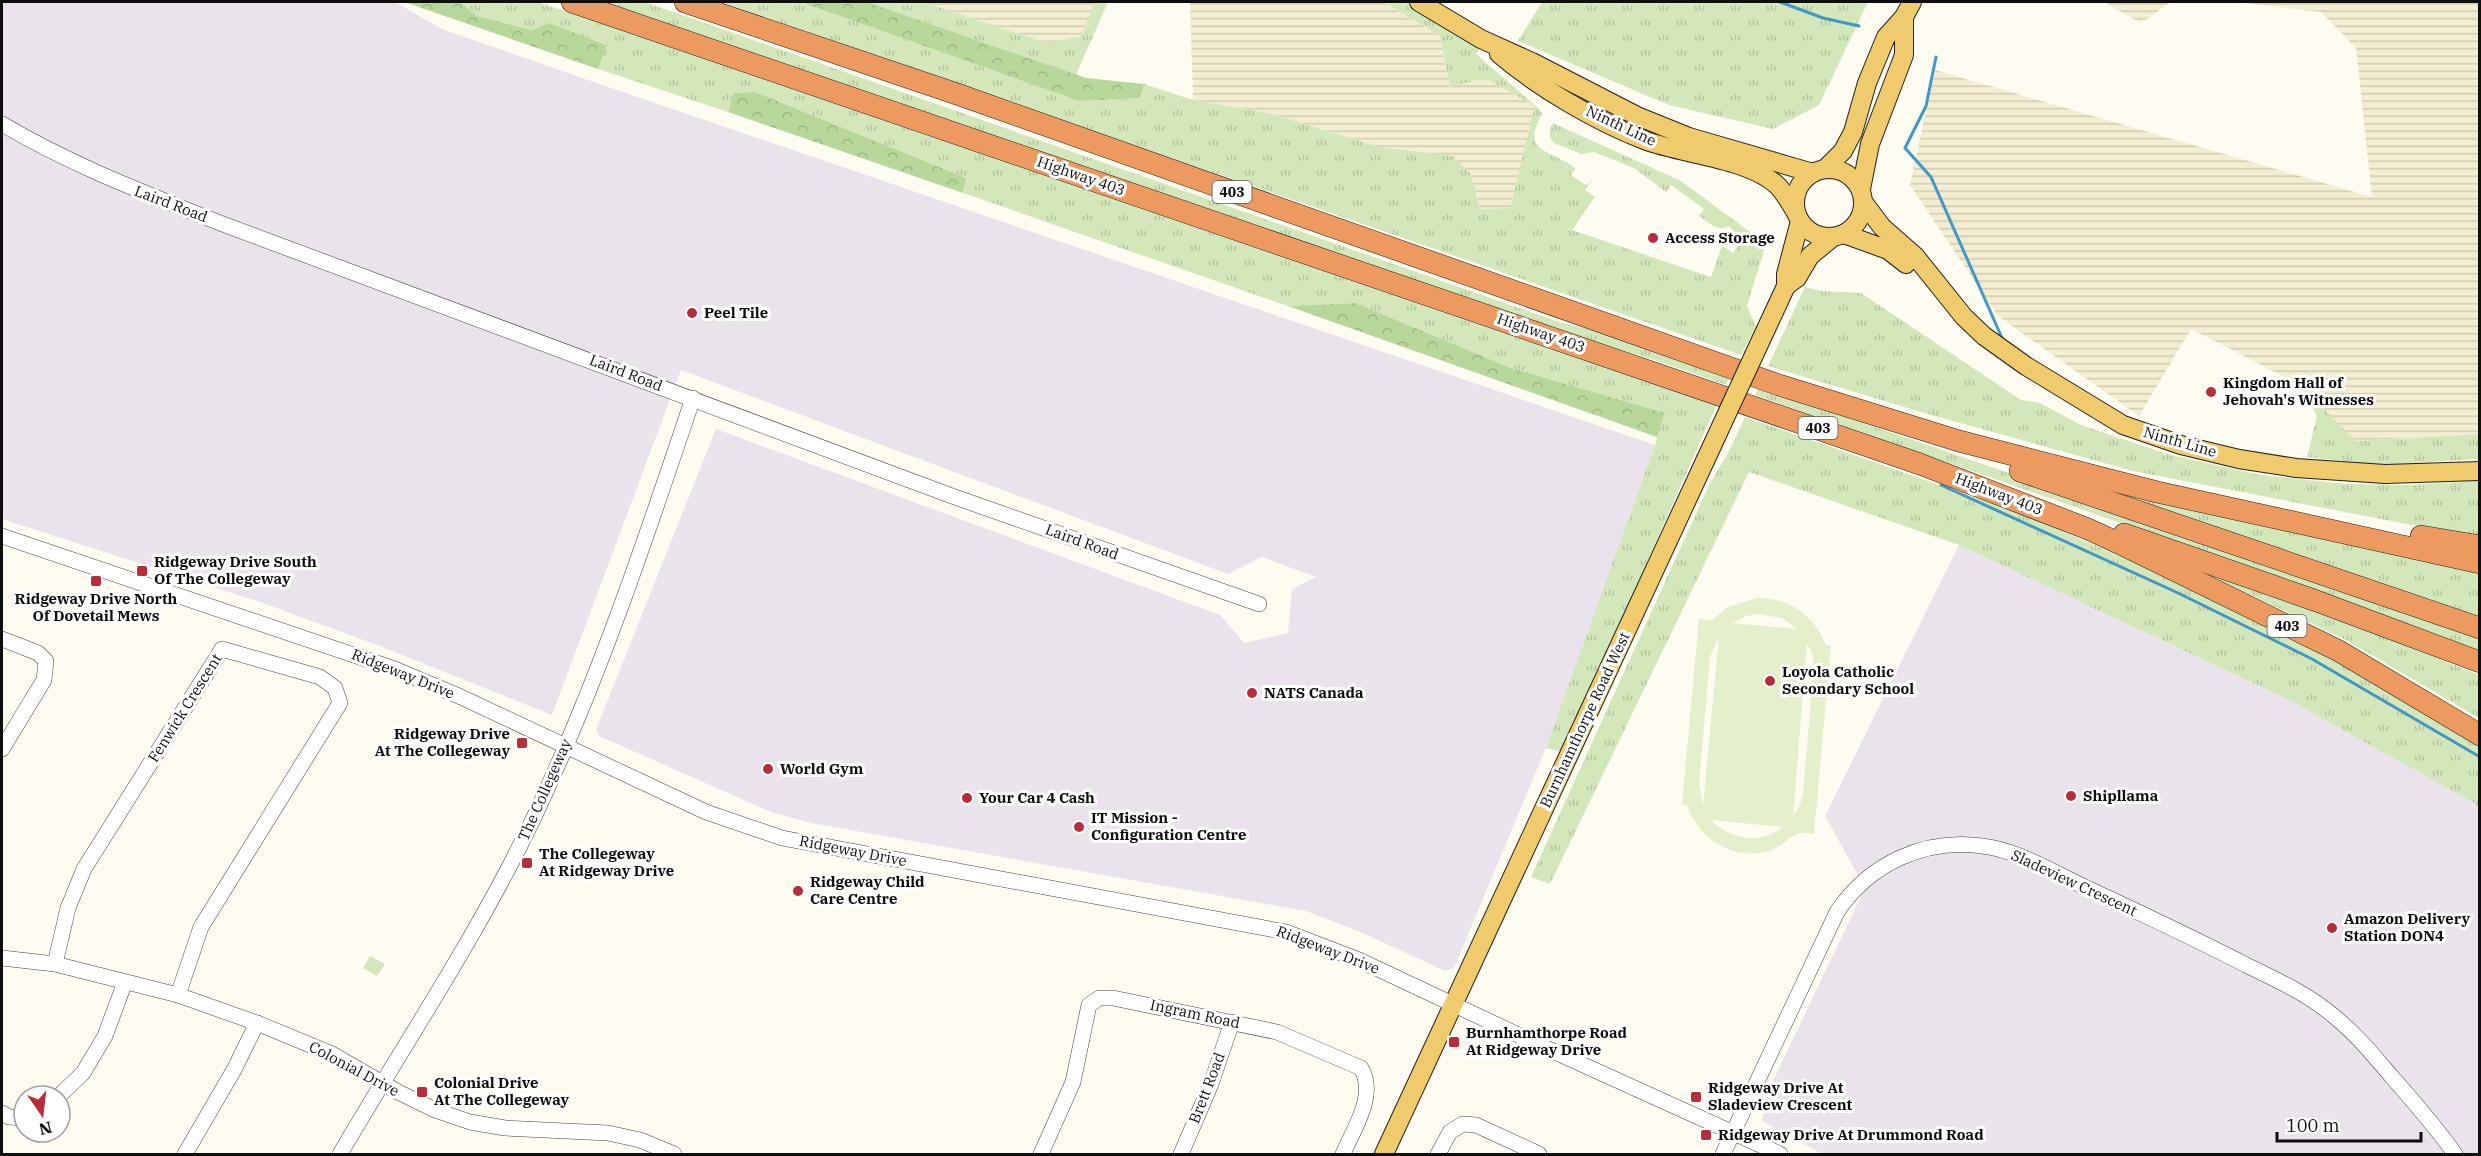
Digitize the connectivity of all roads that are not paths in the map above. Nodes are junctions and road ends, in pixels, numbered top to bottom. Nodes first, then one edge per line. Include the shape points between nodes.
1 (572, 2) edge
2 (685, 2) edge
3 (1419, 2) edge
4 (1908, 9) edge
5 (1481, 39) junction
6 (2, 124) edge
7 (1819, 171) junction
8 (1862, 196) junction
9 (1798, 217) junction
10 (1839, 235) junction
11 (1931, 278) junction
12 (1786, 286) junction
13 (693, 398) junction
14 (1959, 441) junction
15 (2480, 471) edge
16 (2247, 513) junction
17 (2088, 529) junction
18 (2, 536) edge
19 (2480, 546) edge
20 (2480, 563) edge
21 (1258, 604) dead end
22 (2480, 628) edge
23 (2, 639) edge
24 (2480, 662) edge
25 (2480, 735) edge
26 (565, 746) junction
27 (2, 749) edge
28 (2, 958) edge
29 (56, 964) junction
30 (125, 982) junction
31 (178, 995) junction
32 (1454, 1003) junction
33 (1232, 1022) junction
34 (257, 1023) junction
35 (382, 1083) junction
36 (72, 1084) edge
37 (1733, 1133) junction
38 (185, 1155) edge
39 (340, 1155) edge
40 (674, 1155) edge
41 (1041, 1155) edge
42 (1181, 1155) edge
43 (1343, 1155) edge
44 (1384, 1155) edge
45 (1438, 1155) edge
46 (1539, 1155) edge
47 (1723, 1155) edge
48 (1780, 1155) edge
49 (2455, 1155) edge

1 - 17 highway, Highway 403 / 403 via 1920,464
2 - 14 highway, Highway 403 / 403 via 957,94 1779,385
3 - 5 main road, Ninth Line
4 - 7 main road via 1886,37 1843,151
4 - 8 main road via 1904,55 1870,144
5 - 7 main road, Ninth Line via 1673,132
5 - 9 main road, Ninth Line via 1524,76 1645,140 1764,176 1783,192
6 - 13 street, Laird Road via 101,176
7 - 8 main road via 1836,169 1846,173 1855,180
7 - 9 main road via 1804,180 1798,190
8 - 10 main road via 1858,221
8 - 11 main road, Ninth Line via 1882,227 1915,256
9 - 10 main road via 1815,234
9 - 12 main road, Burnhamthorpe Road West
10 - 11 main road, Ninth Line via 1888,250
10 - 12 main road, Burnhamthorpe Road West via 1810,256 1797,278
11 - 15 main road, Ninth Line via 1964,318 2026,366 2123,425 2164,440 2239,459 2344,473
12 - 32 main road, Burnhamthorpe Road West, bridge
13 - 21 street, Laird Road via 952,496
13 - 26 street, The Collegeway via 598,671
14 - 16 highway, Highway 403 / 403
14 - 22 highway via 1971,454
16 - 19 highway via 2288,514
16 - 20 highway, Highway 403 / 403
17 - 24 highway via 2129,535
17 - 25 highway, Highway 403 / 403 via 2339,651
18 - 26 street, Ridgeway Drive via 392,668
23 - 27 street via 46,660 44,680
26 - 32 street, Ridgeway Drive via 706,812 782,838 1286,932
26 - 35 street, The Collegeway via 519,848 453,968
28 - 29 street, Colonial Drive
29 - 30 street, Colonial Drive
29 - 31 street, Fenwick Crescent via 68,908 84,869 222,649 320,677 335,688 340,703 201,927
30 - 31 street, Colonial Drive
30 - 36 street via 105,1036 83,1073
31 - 34 street, Colonial Drive
32 - 37 street, Ridgeway Drive
32 - 44 main road, Burnhamthorpe Road West
33 - 41 street, Ingram Road via 1099,998 1089,1005 1073,1082
33 - 42 street, Brett Road
33 - 43 street, Ingram Road via 1277,1032 1361,1068 1368,1079 1368,1096
34 - 35 street, Colonial Drive via 332,1054
34 - 38 street
35 - 39 street, The Collegeway
35 - 40 street, Colonial Drive via 435,1110 470,1122 506,1128 608,1133 640,1140
37 - 47 street, Sladeview Crescent
37 - 48 street, Ridgeway Drive
37 - 49 street, Sladeview Crescent via 1847,897 1869,876 1896,859 1947,845 1980,845 2011,853 2174,928 2293,989 2333,1015 2414,1102
45 - 46 street via 1450,1132 1463,1124 1476,1125

